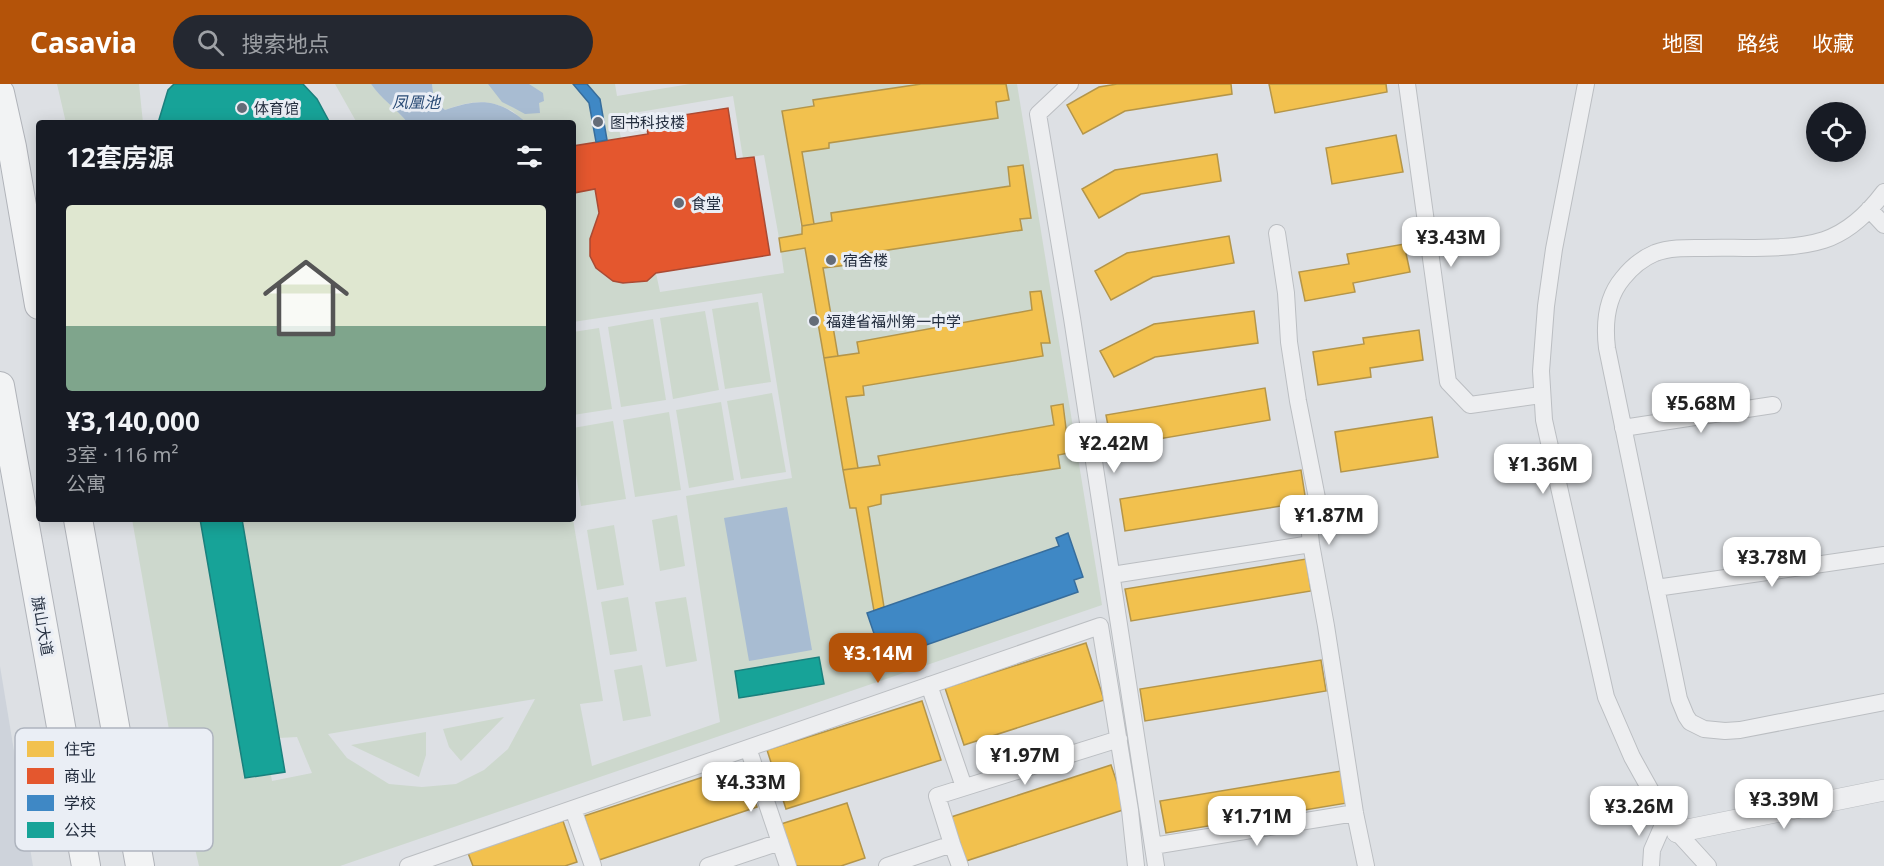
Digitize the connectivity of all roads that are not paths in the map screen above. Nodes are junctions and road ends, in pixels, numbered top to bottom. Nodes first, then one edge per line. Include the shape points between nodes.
1 (1070, 84) edge
2 (1407, 84) edge
3 (1586, 84) edge
4 (0, 93) edge
5 (1884, 192) edge
6 (1869, 209) junction
7 (1884, 225) edge
8 (1277, 233) dead end
9 (36, 287) edge
10 (0, 386) edge
11 (1542, 395) junction
12 (1773, 405) dead end
13 (1623, 428) junction
14 (79, 522) edge
15 (1311, 544) junction
16 (1884, 555) edge
17 (1112, 575) junction
18 (1656, 588) junction
19 (930, 685) junction
20 (1884, 702) edge
21 (61, 728) edge
22 (115, 728) edge
23 (1119, 739) junction
24 (748, 748) junction
25 (964, 787) junction
26 (1884, 790) edge
27 (573, 809) junction
28 (1355, 813) junction
29 (1671, 825) junction
30 (780, 842) junction
31 (952, 844) junction
32 (1153, 846) junction
33 (83, 851) edge
34 (137, 851) edge
35 (86, 866) edge
36 (140, 866) edge
37 (408, 866) edge
38 (593, 866) edge
39 (708, 866) edge
40 (788, 866) edge
41 (886, 866) edge
42 (960, 866) edge
43 (1136, 866) edge
44 (1156, 866) edge
45 (1366, 866) edge
46 (1651, 866) edge
47 (1708, 866) edge

1 - 17 street via 1038,114
2 - 11 street via 1448,382 1470,405
3 - 11 street via 1554,249 1542,351
4 - 9 highway
5 - 6 street
6 - 7 street
6 - 13 street via 1842,232 1823,240 1794,246 1676,249 1655,254 1627,272 1614,291 1605,326
8 - 15 street via 1291,354 1317,498 1309,524
10 - 21 highway, 旗山大道
11 - 29 street via 1544,420 1606,697 1632,757
12 - 13 street
13 - 18 street
14 - 22 highway
15 - 17 street
15 - 28 street
16 - 18 street
17 - 32 street
18 - 20 street via 1679,699 1690,722 1725,732
19 - 23 street via 1100,626
19 - 24 street
19 - 25 street
23 - 25 street
23 - 43 street
24 - 27 street
24 - 30 street
25 - 31 street via 937,796
26 - 29 street
27 - 37 street
27 - 38 street
28 - 32 street
28 - 45 street
29 - 46 street via 1652,850
29 - 47 street
30 - 39 street
30 - 40 street
31 - 41 street
31 - 42 street
32 - 44 street
33 - 35 highway, 旗山大道
34 - 36 highway

